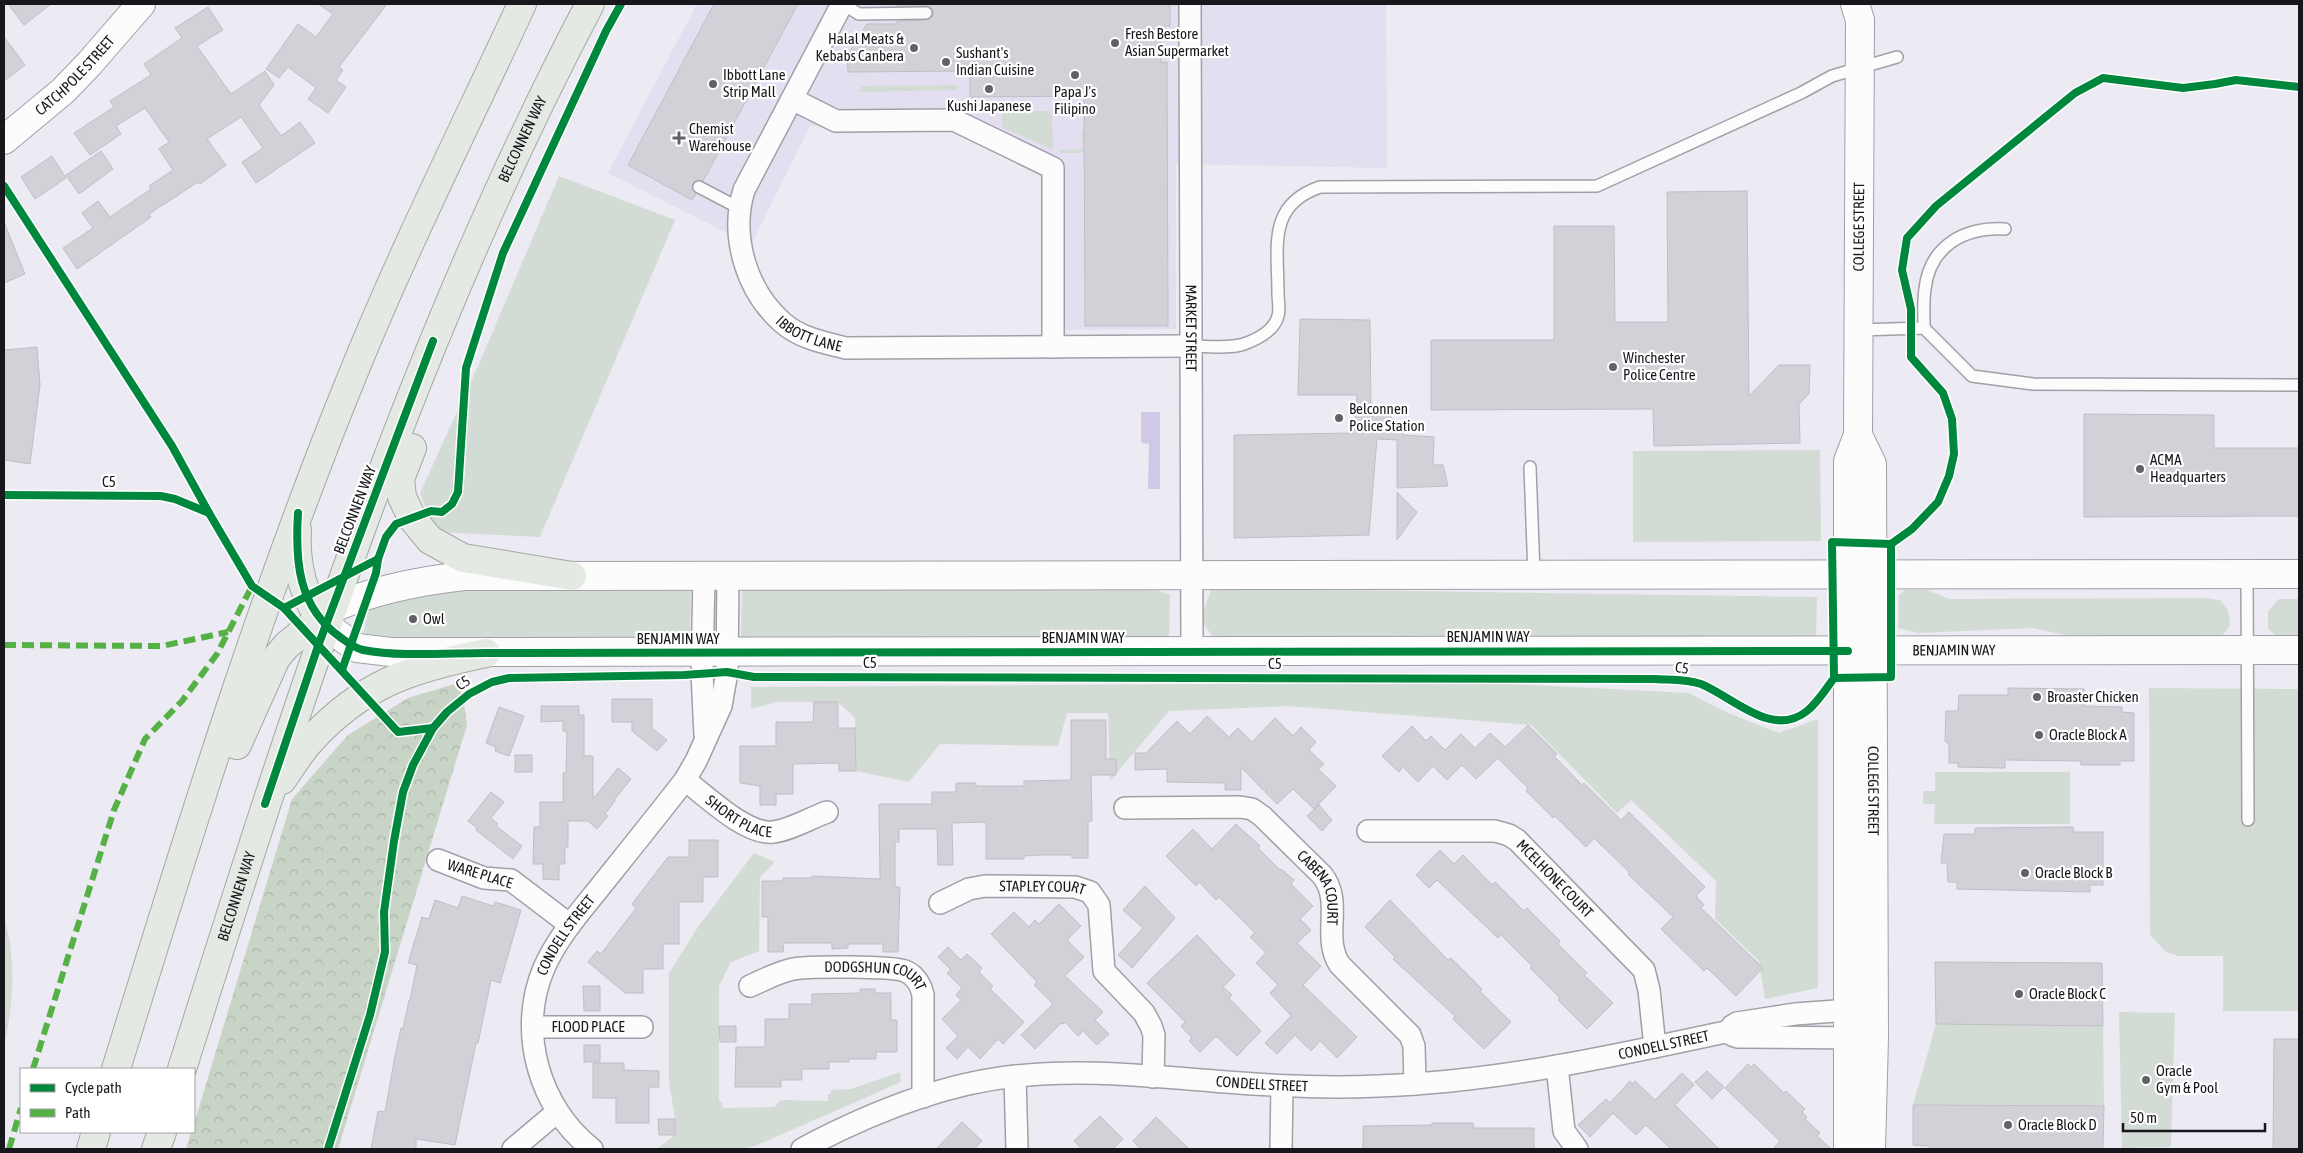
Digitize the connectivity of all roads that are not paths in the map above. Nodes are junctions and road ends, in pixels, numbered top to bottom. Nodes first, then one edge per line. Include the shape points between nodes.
1 (141, 4) edge
2 (522, 4) edge
3 (590, 4) edge
4 (843, 4) edge
5 (1190, 4) edge
6 (1860, 9) edge
7 (926, 12) dead end
8 (1897, 57) dead end
9 (1860, 68) junction
10 (792, 99) junction
11 (4, 140) edge
12 (700, 187) dead end
13 (739, 208) junction
14 (2005, 229) dead end
15 (1924, 328) junction
16 (1858, 330) junction
17 (433, 341) junction
18 (1191, 346) junction
19 (1054, 347) junction
20 (2299, 385) edge
21 (1530, 467) dead end
22 (298, 513) junction
23 (2247, 574) junction
24 (2299, 574) edge
25 (1192, 575) junction
26 (1534, 575) junction
27 (1860, 575) junction
28 (572, 576) junction
29 (716, 576) junction
30 (326, 618) junction
31 (2248, 650) junction
32 (2299, 650) edge
33 (1860, 651) junction
34 (715, 652) junction
35 (1192, 652) junction
36 (486, 653) junction
37 (685, 780) junction
38 (265, 804) junction
39 (1125, 808) dead end
40 (827, 812) dead end
41 (2248, 820) dead end
42 (1368, 831) dead end
43 (438, 860) dead end
44 (940, 903) dead end
45 (570, 925) junction
46 (159, 930) junction
47 (750, 986) dead end
48 (1861, 1009) junction
49 (534, 1027) junction
50 (642, 1027) dead end
51 (1730, 1031) junction
52 (1861, 1038) junction
53 (1655, 1047) junction
54 (1557, 1066) junction
55 (116, 1068) edge
56 (182, 1068) edge
57 (1015, 1076) junction
58 (1153, 1076) junction
59 (1415, 1084) junction
60 (1282, 1086) junction
61 (923, 1097) junction
62 (557, 1112) junction
63 (96, 1133) edge
64 (162, 1133) edge
65 (91, 1149) edge
66 (156, 1149) edge
67 (513, 1149) edge
68 (592, 1149) edge
69 (802, 1149) edge
70 (1018, 1149) edge
71 (1281, 1149) edge
72 (1577, 1149) edge
73 (1848, 1149) edge
74 (1871, 1149) edge

1 - 11 main road, CATCHPOLE STREET via 63,91
2 - 22 main road via 411,239 353,373
3 - 17 main road, BELCONNEN WAY via 534,114
4 - 7 lane via 859,14
4 - 10 street, IBBOTT LANE
5 - 18 street, MARKET STREET
6 - 9 main road, COLLEGE STREET
8 - 9 lane
9 - 16 main road, COLLEGE STREET
9 - 18 lane via 1832,76 1597,186 1320,187 1305,192 1286,209 1280,225 1279,315 1271,329 1242,345
10 - 13 street, IBBOTT LANE via 744,190
10 - 19 street via 836,121 954,120 1052,168
12 - 13 lane
13 - 19 street, IBBOTT LANE via 740,241 746,266 758,293 783,323 809,338 846,348
14 - 15 lane via 1984,228 1965,234 1954,239 1937,256 1925,288
15 - 16 lane
15 - 20 lane via 1972,376 2033,384
16 - 27 main road, COLLEGE STREET via 1858,435 1872,464
17 - 28 main road via 437,383 400,479 402,498 412,518 430,540 463,558
17 - 30 main road, BELCONNEN WAY
18 - 19 street, IBBOTT LANE
18 - 25 street, MARKET STREET
21 - 26 lane
22 - 30 main road via 296,548 301,580 307,596
22 - 46 main road
23 - 24 main road
23 - 27 main road
23 - 31 lane
25 - 26 main road
25 - 29 main road
25 - 35 street, MARKET STREET
26 - 27 main road
27 - 33 main road, COLLEGE STREET
28 - 29 main road
28 - 30 main road via 436,579 369,594
29 - 34 street, CONDELL STREET
30 - 36 main road, BENJAMIN WAY via 351,645 363,650
30 - 38 main road, BELCONNEN WAY
30 - 46 main road via 287,644 276,658
31 - 32 main road, BENJAMIN WAY
31 - 33 main road, BENJAMIN WAY
31 - 41 lane
33 - 35 main road, BENJAMIN WAY
33 - 48 main road, COLLEGE STREET
34 - 35 main road, BENJAMIN WAY
34 - 36 main road, BENJAMIN WAY
34 - 37 street, CONDELL STREET via 727,672 721,706
36 - 38 main road via 432,664 374,687 310,741
37 - 40 street, SHORT PLACE via 747,826 762,831 782,830
37 - 45 street, CONDELL STREET
38 - 56 main road, BELCONNEN WAY
39 - 59 street, CABENA COURT via 1240,807 1252,809 1262,816 1330,887 1334,955 1410,1035 1414,1046
42 - 53 street, MCELHONE COURT via 1496,831 1517,840 1644,970
43 - 45 street, WARE PLACE via 484,878 511,880
44 - 58 street, STAPLEY COURT via 969,889 985,886 1075,887 1090,892 1099,905 1103,969 1150,1021 1154,1035
45 - 49 street, CONDELL STREET via 544,969 535,1000
46 - 55 main road
47 - 61 street, DODGSHUN COURT via 798,968 892,968 910,974 919,983 923,995
48 - 51 street, CONDELL STREET via 1737,1023
48 - 52 main road, COLLEGE STREET
49 - 50 street, FLOOD PLACE
49 - 62 street, CONDELL STREET via 536,1061
51 - 52 street, CONDELL STREET via 1738,1037
51 - 53 street, CONDELL STREET
52 - 73 main road, COLLEGE STREET
52 - 74 main road, COLLEGE STREET
53 - 54 street, CONDELL STREET
54 - 59 street, CONDELL STREET via 1476,1079
54 - 72 street via 1564,1131
57 - 58 street, CONDELL STREET via 1081,1072
57 - 61 street, CONDELL STREET
57 - 70 street
58 - 60 street, CONDELL STREET
59 - 60 street, CONDELL STREET via 1335,1088
60 - 71 street
61 - 69 street, CONDELL STREET via 874,1114
62 - 67 street
62 - 68 street, CONDELL STREET
63 - 65 main road
64 - 66 main road

